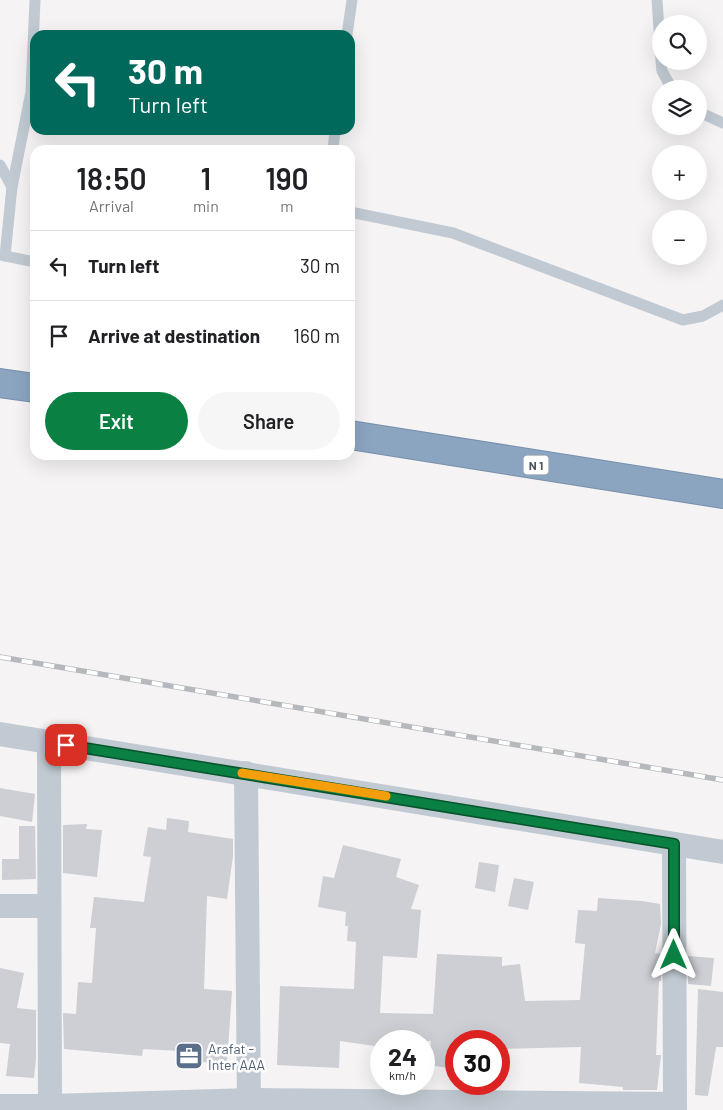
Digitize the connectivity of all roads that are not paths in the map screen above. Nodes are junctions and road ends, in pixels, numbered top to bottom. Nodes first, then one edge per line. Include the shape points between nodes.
1 (35, 0) edge
2 (352, 0) edge
3 (656, 0) edge
4 (657, 15) edge
5 (34, 30) edge
6 (349, 30) edge
7 (30, 97) edge
8 (707, 116) edge
9 (723, 123) edge
10 (0, 165) edge
11 (12, 187) junction
12 (355, 213) edge
13 (3, 256) edge
14 (30, 261) edge
15 (723, 305) edge
16 (0, 383) edge
17 (30, 387) edge
18 (355, 436) edge
19 (723, 494) edge
20 (0, 734) edge
21 (48, 742) junction
22 (246, 773) junction
23 (674, 844) junction
24 (723, 852) edge
25 (0, 906) edge
26 (49, 906) junction
27 (249, 1105) edge
28 (0, 1106) edge
29 (675, 1107) edge
30 (50, 1108) edge

1 - 5 lane
2 - 6 lane
3 - 4 lane
7 - 11 lane
8 - 9 lane
10 - 11 lane
11 - 13 lane
12 - 15 lane via 453,233 683,320 703,316
13 - 14 lane
16 - 17 highway
18 - 19 highway, N 1
20 - 21 street
21 - 22 street
21 - 26 street
22 - 23 street
22 - 27 street
23 - 24 street
23 - 29 street
25 - 26 street
26 - 30 street
27 - 29 street
27 - 30 street
28 - 30 street

